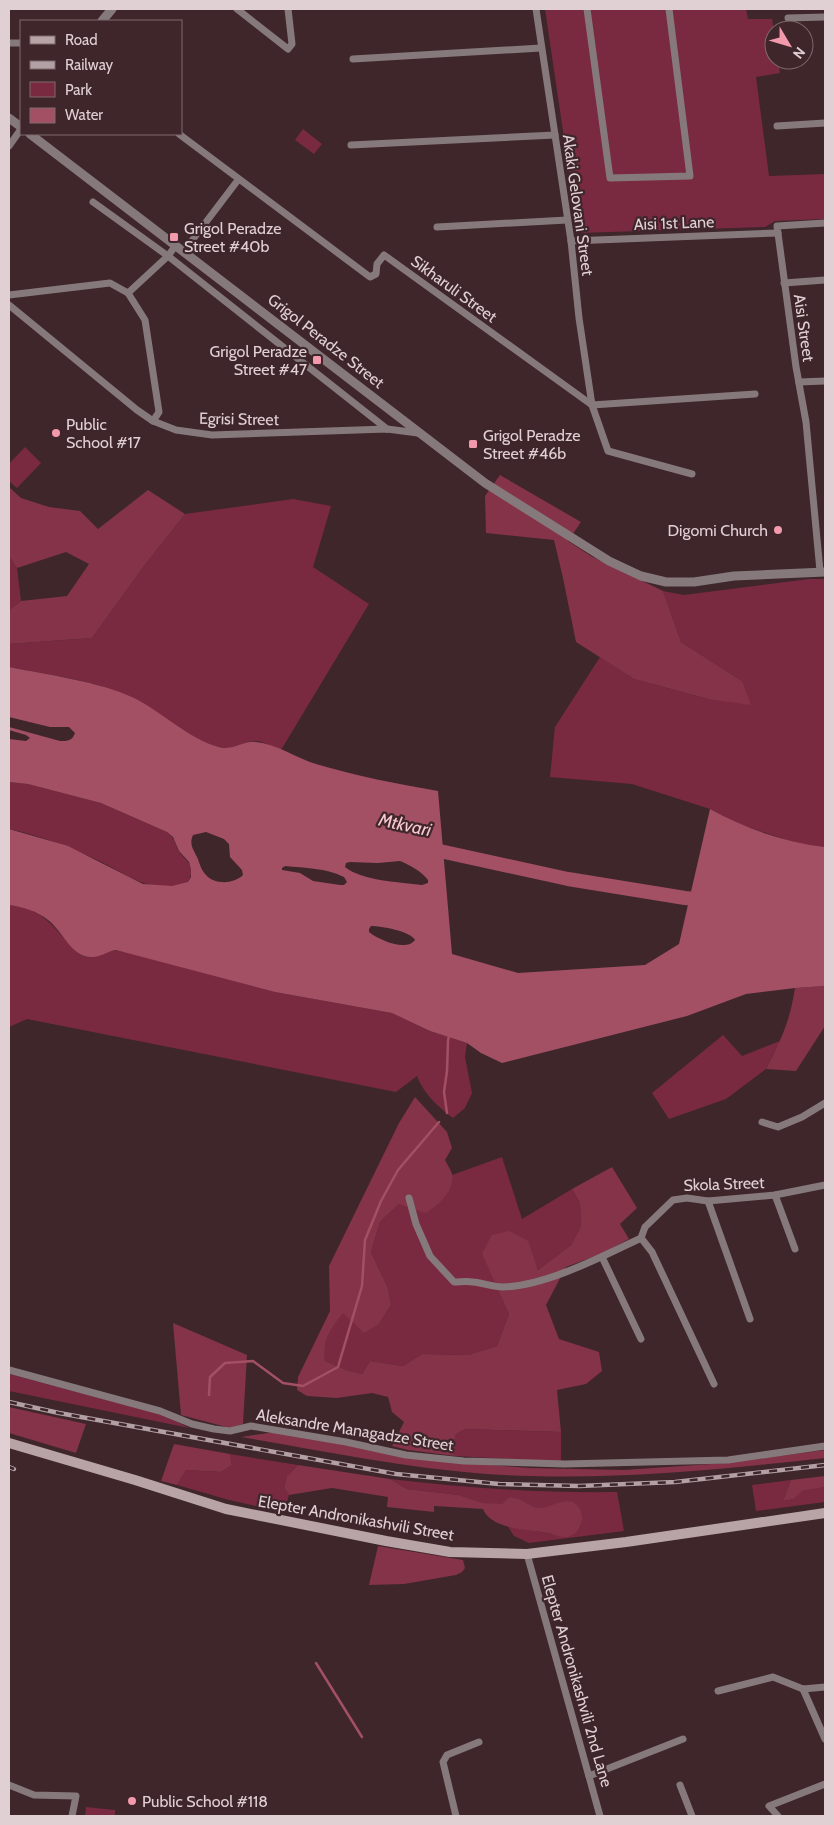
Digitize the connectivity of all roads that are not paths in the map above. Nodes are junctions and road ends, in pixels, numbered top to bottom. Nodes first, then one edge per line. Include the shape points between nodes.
1 (112, 9) edge
2 (237, 9) edge
3 (288, 9) edge
4 (536, 9) edge
5 (587, 9) edge
6 (668, 9) edge
7 (825, 17) edge
8 (788, 18) dead end
9 (103, 20) edge
10 (541, 48) junction
11 (354, 59) dead end
12 (9, 118) edge
13 (825, 123) edge
14 (777, 126) dead end
15 (20, 127) edge
16 (20, 129) edge
17 (31, 135) edge
18 (180, 135) edge
19 (555, 135) junction
20 (10, 143) edge
21 (351, 145) dead end
22 (238, 180) junction
23 (93, 202) dead end
24 (568, 220) junction
25 (825, 223) edge
26 (437, 227) dead end
27 (778, 233) junction
28 (571, 241) junction
29 (176, 245) junction
30 (184, 251) junction
31 (168, 256) junction
32 (825, 280) edge
33 (784, 283) junction
34 (128, 293) junction
35 (9, 295) edge
36 (9, 305) edge
37 (825, 381) edge
38 (799, 382) junction
39 (755, 394) dead end
40 (592, 406) junction
41 (153, 421) junction
42 (387, 429) junction
43 (421, 433) junction
44 (692, 474) dead end
45 (823, 571) edge
46 (825, 1103) edge
47 (762, 1122) dead end
48 (825, 1185) edge
49 (775, 1195) junction
50 (409, 1198) dead end
51 (708, 1201) junction
52 (641, 1238) junction
53 (795, 1249) dead end
54 (602, 1257) junction
55 (750, 1319) dead end
56 (641, 1339) dead end
57 (9, 1370) edge
58 (714, 1384) dead end
59 (9, 1443) edge
60 (825, 1446) edge
61 (825, 1513) edge
62 (527, 1554) junction
63 (825, 1688) edge
64 (803, 1689) junction
65 (718, 1691) dead end
66 (684, 1739) dead end
67 (825, 1739) edge
68 (479, 1742) dead end
69 (589, 1776) junction
70 (825, 1784) edge
71 (9, 1785) edge
72 (680, 1785) dead end
73 (72, 1816) edge
74 (456, 1816) edge
75 (600, 1816) edge
76 (692, 1816) edge
77 (778, 1816) edge

1 - 9 street
2 - 3 street via 288,49 292,44
4 - 10 street, Akaki Gelovani Street
5 - 6 street via 610,178 690,176
7 - 8 street
10 - 11 street
10 - 19 street, Akaki Gelovani Street
12 - 15 street
13 - 14 street
16 - 20 street
17 - 29 street, Grigol Peradze Street
18 - 22 street, Sikharuli Street
19 - 21 street
19 - 24 street, Akaki Gelovani Street
22 - 30 street
22 - 40 street, Sikharuli Street via 370,277 376,274 377,264 384,255
23 - 31 street
24 - 26 street
24 - 28 street, Akaki Gelovani Street
25 - 27 street via 777,226
27 - 28 street, Aisi 1st Lane
27 - 33 street, Aisi Street
28 - 40 street, Akaki Gelovani Street
29 - 30 street, Grigol Peradze Street
29 - 31 street
30 - 43 street, Grigol Peradze Street
31 - 34 street
31 - 42 street
32 - 33 street
33 - 38 street, Aisi Street
34 - 35 street via 110,283
34 - 41 street via 145,320 159,412
36 - 41 street, Egrisi Street
37 - 38 street
38 - 45 street, Aisi Street
39 - 40 street
40 - 44 street, Akaki Gelovani Street via 608,451
41 - 42 street, Egrisi Street via 176,430 212,435
42 - 43 street, Egrisi Street
43 - 45 street, Grigol Peradze Street via 498,492 640,576 666,582 694,582 734,576
46 - 47 street via 778,1127
48 - 49 street, Skola Street
49 - 51 street, Skola Street
49 - 53 street
50 - 54 street via 430,1256 454,1282 502,1287 525,1285
51 - 52 street, Skola Street via 673,1200 645,1227
51 - 55 street
52 - 54 street
52 - 58 street via 652,1252
54 - 56 street
57 - 60 street, Aleksandre Managadze Street via 214,1429 230,1431 251,1426 464,1461 574,1464 728,1460
59 - 62 main road, Elepter Andronikashvili Street via 226,1509 450,1552
61 - 62 main road, Elepter Andronikashvili Street
62 - 69 street, Elepter Andronikashvili 2nd Lane
63 - 64 street
64 - 65 street via 773,1677
64 - 67 street
66 - 69 street
68 - 74 street via 446,1755 443,1762
69 - 75 street, Elepter Andronikashvili 2nd Lane
70 - 77 street via 769,1806
71 - 73 street via 34,1795 76,1796
72 - 76 street

